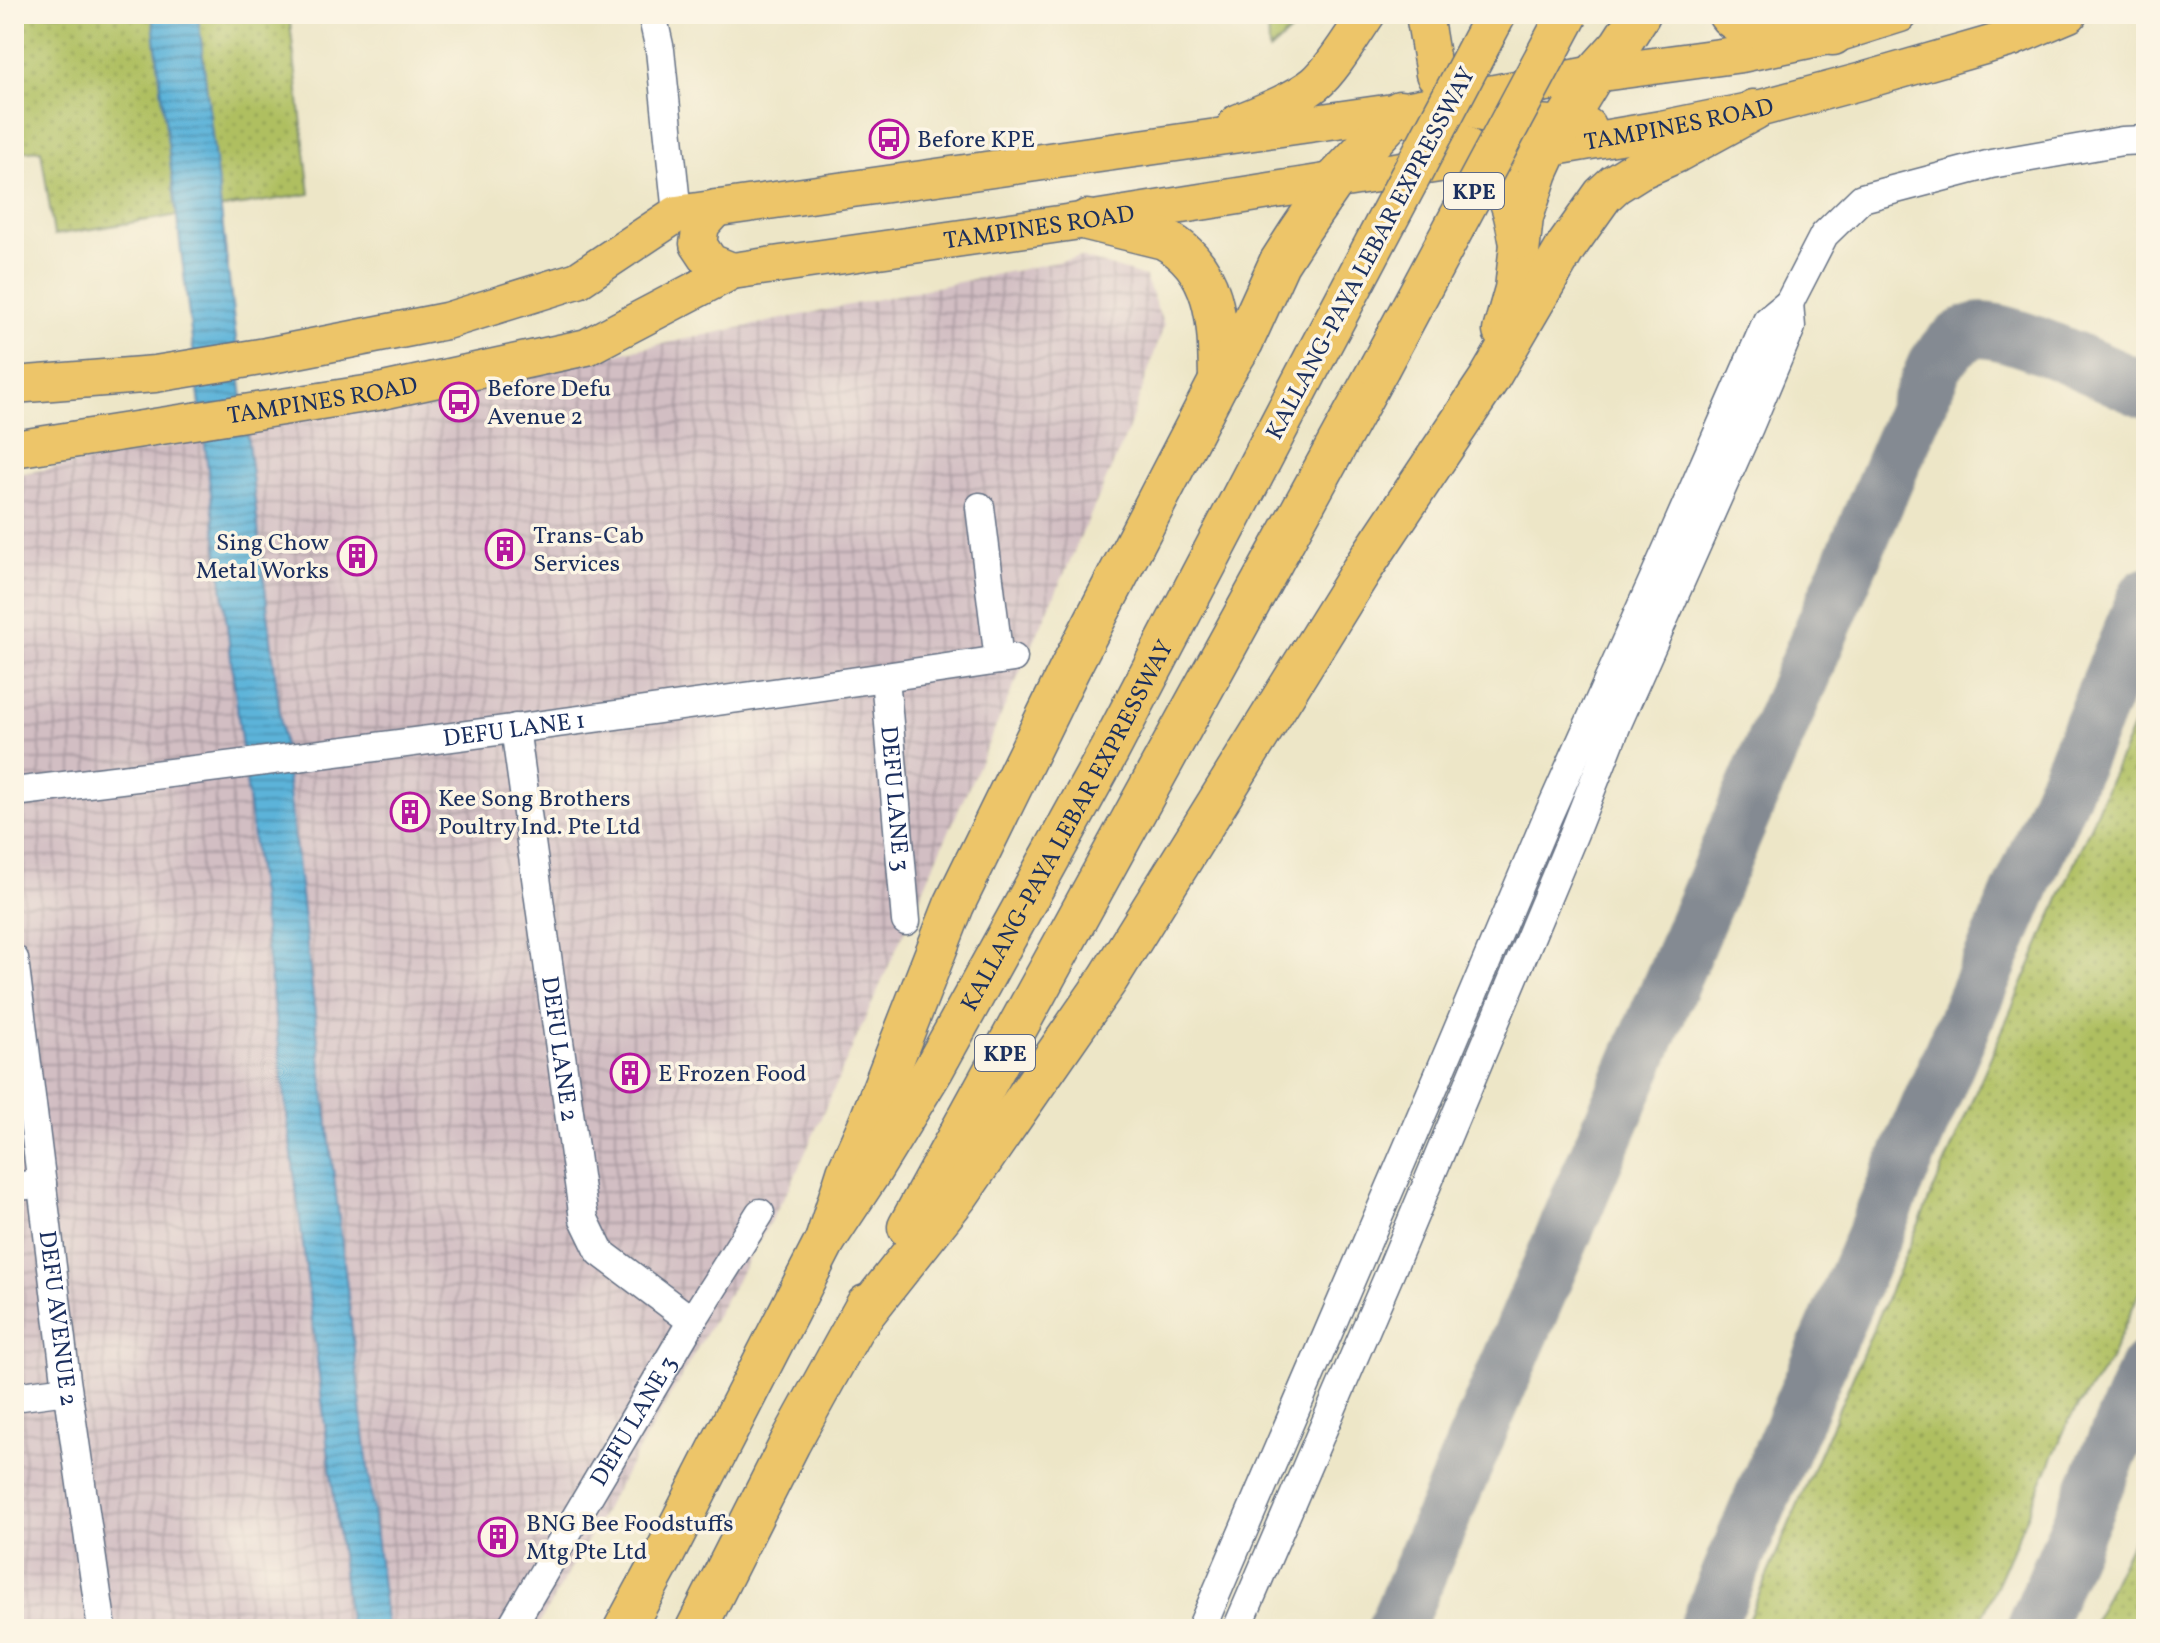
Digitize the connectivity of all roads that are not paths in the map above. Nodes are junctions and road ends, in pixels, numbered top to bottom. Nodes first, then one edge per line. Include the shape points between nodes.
1 (652, 14) edge
2 (1367, 14) edge
3 (1424, 14) edge
4 (1496, 14) edge
5 (1568, 14) edge
6 (1640, 14) edge
7 (1728, 14) edge
8 (1900, 14) edge
9 (2069, 14) edge
10 (1833, 35) junction
11 (1594, 74) junction
12 (1457, 100) junction
13 (1754, 110) junction
14 (1400, 111) junction
15 (1556, 136) junction
16 (1195, 140) junction
17 (2146, 140) edge
18 (1477, 158) junction
19 (1334, 181) junction
20 (716, 208) junction
21 (677, 214) junction
22 (1087, 220) junction
23 (1519, 239) junction
24 (732, 271) junction
25 (1489, 379) junction
26 (1219, 381) junction
27 (14, 385) edge
28 (1737, 422) junction
29 (14, 449) edge
30 (980, 507) dead end
31 (885, 677) junction
32 (515, 728) junction
33 (14, 792) edge
34 (1547, 818) junction
35 (1574, 833) junction
36 (906, 921) dead end
37 (14, 959) edge
38 (17, 1018) edge
39 (28, 1185) edge
40 (760, 1213) dead end
41 (825, 1241) junction
42 (1359, 1258) junction
43 (1390, 1273) junction
44 (692, 1321) junction
45 (854, 1327) junction
46 (67, 1390) junction
47 (14, 1397) edge
48 (102, 1629) edge
49 (510, 1629) edge
50 (624, 1629) edge
51 (696, 1629) edge
52 (1201, 1629) edge
53 (1237, 1629) edge

1 - 21 street
2 - 16 main road via 1316,83 1271,109
3 - 12 main road via 1434,74
4 - 41 highway, KALLANG-PAYA LEBAR EXPRESSWAY / KPE, bridge via 1109,751 933,1070
5 - 45 highway, KPE, bridge
6 - 11 highway
7 - 10 highway via 1762,31
8 - 10 main road
9 - 13 main road, TAMPINES ROAD via 1998,42
10 - 11 main road via 1742,54
11 - 12 main road
11 - 15 highway
12 - 14 main road
12 - 15 main road
13 - 15 main road, TAMPINES ROAD via 1661,129 1647,125
13 - 25 highway via 1639,169 1603,195 1566,247
14 - 16 main road
14 - 18 highway
14 - 19 highway
15 - 18 main road, TAMPINES ROAD
15 - 23 highway
16 - 20 main road
17 - 28 street via 1991,164 1862,198 1824,235 1789,303 1767,321
18 - 19 main road, TAMPINES ROAD
18 - 23 highway via 1503,187
19 - 22 main road, TAMPINES ROAD
19 - 26 highway via 1279,263
20 - 21 main road
20 - 24 main road via 701,225 698,244 710,262
21 - 27 main road via 578,280 446,321 155,374
22 - 24 main road, TAMPINES ROAD
22 - 26 highway via 1164,239 1194,262 1211,293
23 - 25 highway via 1515,289
24 - 29 main road, TAMPINES ROAD via 587,347 378,392
25 - 45 highway via 1361,571 1108,979 959,1194
26 - 41 highway via 954,905 847,1172
28 - 34 street
28 - 35 street
30 - 31 street, DEFU LANE 1 via 1006,659
31 - 32 street, DEFU LANE 1
31 - 36 street, DEFU LANE 3
32 - 33 street, DEFU LANE 1
32 - 44 street, DEFU LANE 2 via 584,1219 600,1252
34 - 35 street
34 - 42 street
35 - 43 street
37 - 38 street, DEFU AVENUE 2
38 - 39 street, DEFU AVENUE 2
39 - 46 street, DEFU AVENUE 2
40 - 44 street, DEFU LANE 3
41 - 50 highway, KALLANG-PAYA LEBAR EXPRESSWAY / KPE
42 - 43 street
42 - 52 street
43 - 53 street
44 - 49 street, DEFU LANE 3
45 - 51 highway, KPE
46 - 47 street
46 - 48 street, DEFU AVENUE 2

